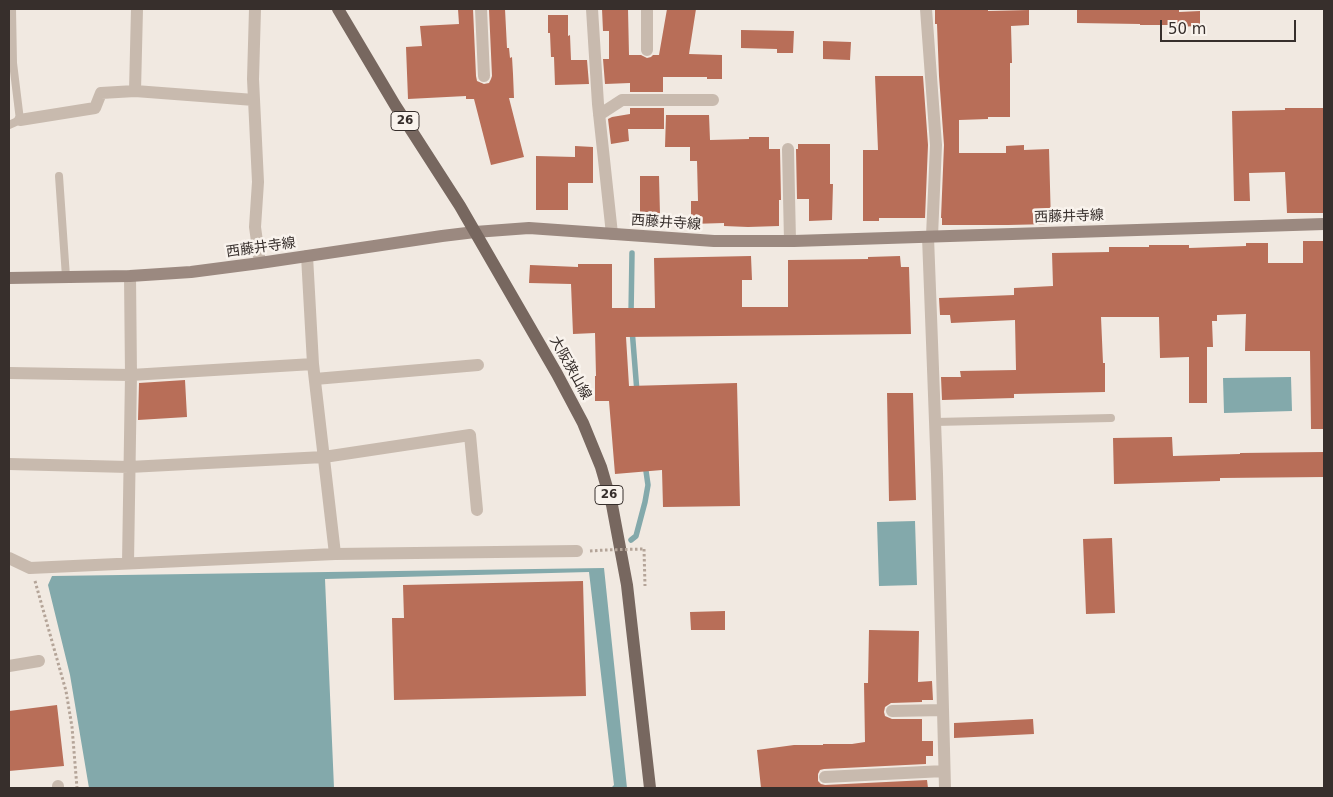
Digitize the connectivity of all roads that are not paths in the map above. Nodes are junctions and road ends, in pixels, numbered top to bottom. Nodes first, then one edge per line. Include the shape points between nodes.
1 (12, 9) edge
2 (137, 9) edge
3 (255, 9) edge
4 (338, 9) edge
5 (481, 9) edge
6 (592, 9) edge
7 (647, 9) edge
8 (926, 9) edge
9 (647, 50) dead end
10 (484, 76) dead end
11 (135, 91) junction
12 (254, 100) junction
13 (712, 100) dead end
14 (599, 115) junction
15 (14, 122) edge
16 (788, 149) dead end
17 (59, 176) dead end
18 (1324, 224) edge
19 (475, 232) junction
20 (612, 234) junction
21 (930, 237) junction
22 (790, 241) junction
23 (307, 256) junction
24 (260, 263) junction
25 (130, 276) junction
26 (66, 277) junction
27 (9, 278) edge
28 (313, 364) junction
29 (478, 365) dead end
30 (9, 373) edge
31 (131, 375) junction
32 (315, 379) junction
33 (1111, 418) dead end
34 (935, 422) junction
35 (324, 457) junction
36 (9, 464) edge
37 (130, 467) junction
38 (477, 510) dead end
39 (577, 551) dead end
40 (335, 554) junction
41 (9, 558) edge
42 (128, 563) junction
43 (39, 661) dead end
44 (9, 666) edge
45 (943, 710) junction
46 (892, 711) dead end
47 (944, 771) junction
48 (825, 777) dead end
49 (650, 788) edge
50 (945, 788) edge

1 - 15 lane
2 - 11 street
3 - 12 street
4 - 19 main road, 大阪狭山線 / 26
5 - 10 street
6 - 14 street
7 - 9 street
8 - 21 street via 936,145
11 - 12 street
11 - 15 street via 101,93 95,108
12 - 24 street via 258,182 255,227
13 - 14 street via 622,100
14 - 20 street
16 - 22 street
17 - 26 lane
18 - 21 main road, 西藤井寺線
19 - 20 main road, 西藤井寺線 via 529,228
19 - 23 main road, 西藤井寺線
19 - 49 main road, 大阪狭山線 / 26 via 557,374 583,423 601,467 612,505 627,585
20 - 22 main road, 西藤井寺線 via 714,241
21 - 22 main road, 西藤井寺線
21 - 34 street
23 - 24 main road, 西藤井寺線
23 - 28 street
24 - 25 main road, 西藤井寺線
25 - 26 main road, 西藤井寺線
25 - 31 street
26 - 27 main road, 西藤井寺線
28 - 31 street
28 - 32 street
29 - 32 street
30 - 31 street
31 - 37 street
32 - 35 street
33 - 34 lane
34 - 45 street
35 - 37 street
35 - 38 street via 470,435
35 - 40 street
36 - 37 street
37 - 42 street
39 - 40 street
40 - 42 street
41 - 42 street via 30,568
43 - 44 street
45 - 46 street
45 - 47 street
47 - 48 street
47 - 50 street

